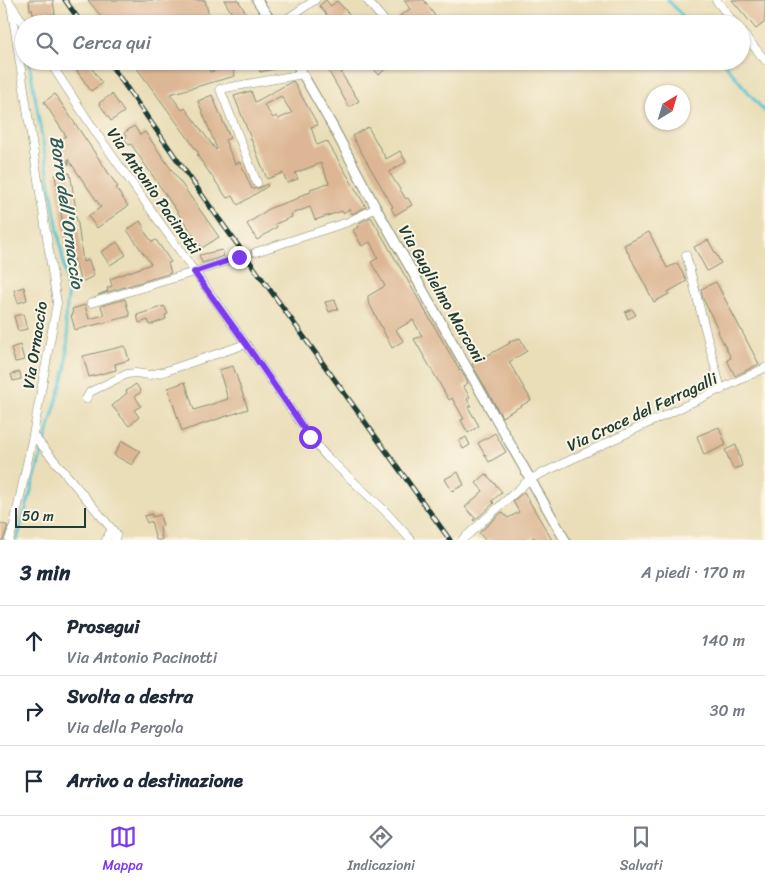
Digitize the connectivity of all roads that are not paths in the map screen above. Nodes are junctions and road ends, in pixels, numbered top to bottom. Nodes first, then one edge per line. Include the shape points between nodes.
1 (257, 0) edge
2 (315, 0) edge
3 (367, 0) edge
4 (716, 0) edge
5 (10, 2) edge
6 (18, 15) edge
7 (267, 15) edge
8 (287, 15) edge
9 (379, 15) edge
10 (728, 15) edge
11 (15, 34) edge
12 (750, 42) edge
13 (765, 60) edge
14 (21, 70) edge
15 (55, 70) edge
16 (300, 70) edge
17 (302, 74) junction
18 (257, 183) dead end
19 (376, 208) junction
20 (256, 252) tunnel mouth
21 (686, 255) dead end
22 (239, 257) tunnel mouth
23 (194, 272) junction
24 (91, 303) dead end
25 (246, 344) junction
26 (765, 368) edge
27 (721, 390) junction
28 (86, 400) dead end
29 (33, 435) junction
30 (530, 479) junction
31 (112, 529) junction
32 (9, 540) edge
33 (106, 540) edge
34 (115, 540) edge
35 (411, 540) edge
36 (462, 540) edge
37 (565, 540) edge

1 - 7 street
2 - 8 street
3 - 9 street
4 - 10 street
5 - 6 street
5 - 11 street, Via Ornaccio
12 - 13 street
14 - 29 street, Via Ornaccio via 57,302
15 - 23 street, Via Antonio Pacinotti
16 - 17 street, Via Guglielmo Marconi
17 - 18 street via 220,89
17 - 19 street, Via Guglielmo Marconi
19 - 20 street via 348,222
19 - 30 street, Via Guglielmo Marconi
21 - 27 street
22 - 23 street
23 - 24 street
23 - 25 street, Via Antonio Pacinotti
25 - 28 street via 149,376 127,374 90,392
25 - 35 street, Via Antonio Pacinotti via 321,450
26 - 27 street, Via Croce del Ferragalli
27 - 30 street, Via Croce del Ferragalli
29 - 31 street
29 - 32 street, Via Ornaccio
30 - 36 street, Via Croce del Ferragalli
30 - 37 street, Via Guglielmo Marconi
31 - 33 street
31 - 34 street via 116,534

